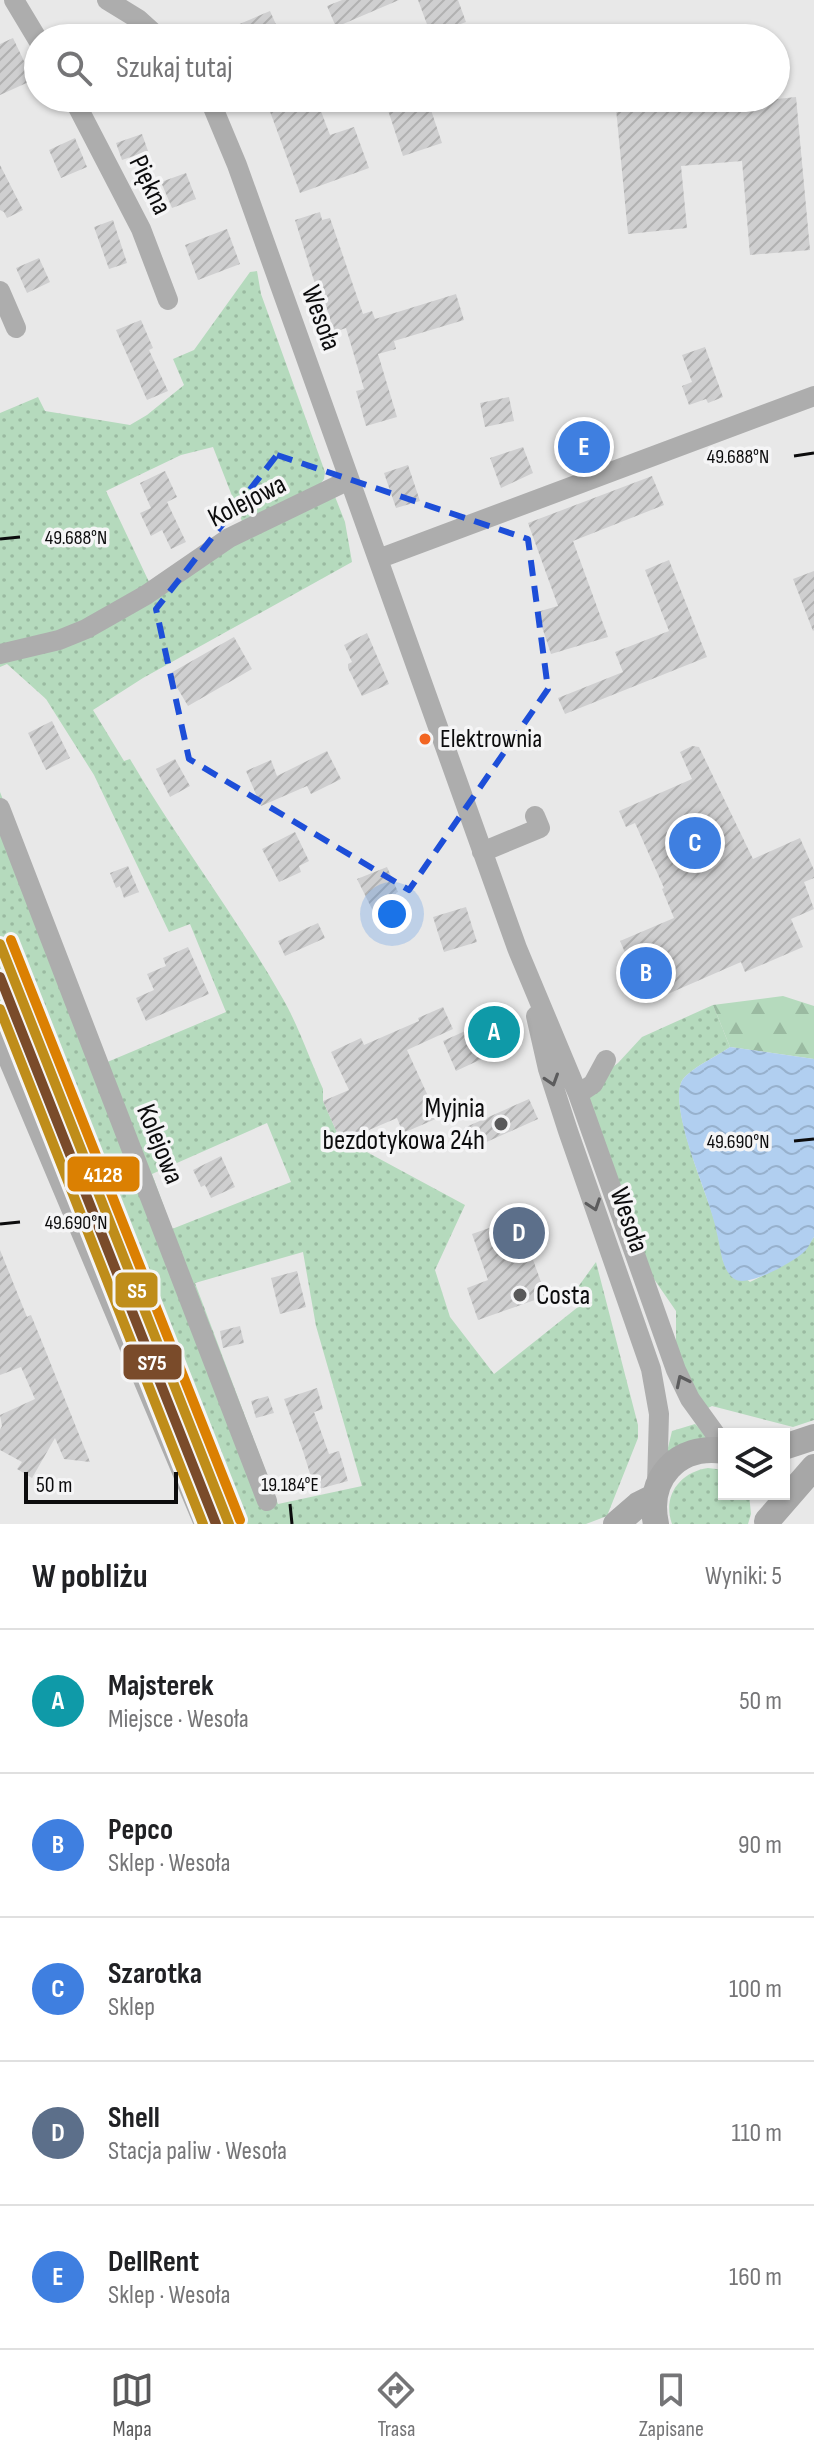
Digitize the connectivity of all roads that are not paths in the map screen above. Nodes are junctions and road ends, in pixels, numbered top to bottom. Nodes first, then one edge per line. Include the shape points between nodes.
1 (14, 0) edge
2 (107, 0) edge
3 (28, 24) edge
4 (144, 24) edge
5 (80, 112) edge
6 (215, 112) edge
7 (0, 291) edge
8 (168, 300) dead end
9 (16, 328) dead end
10 (814, 396) edge
11 (349, 480) junction
12 (378, 559) junction
13 (0, 654) edge
14 (0, 808) edge
15 (535, 816) dead end
16 (482, 852) junction
17 (527, 977) junction
18 (0, 1040) edge
19 (606, 1060) dead end
20 (578, 1094) junction
21 (814, 1437) edge
22 (718, 1439) edge
23 (790, 1445) edge
24 (718, 1448) edge
25 (814, 1467) edge
26 (656, 1491) junction
27 (767, 1500) edge
28 (267, 1501) dead end
29 (766, 1522) edge
30 (204, 1524) edge
31 (616, 1524) edge
32 (656, 1524) edge

1 - 3 street
2 - 4 street
5 - 8 street, Piękna via 141,229
6 - 11 street, Wesoła
7 - 9 street
10 - 12 street
11 - 12 street, Wesoła
11 - 13 street, Kolejowa via 229,538 86,629
12 - 16 street, Wesoła
14 - 28 street, Kolejowa
15 - 16 street via 540,828
16 - 17 street, Wesoła
17 - 20 street, Wesoła
17 -> 26 street, Wesoła via 548,1069 651,1369 659,1414
18 - 30 street
19 - 20 street via 593,1084
22 -> 20 street, Wesoła via 676,1370
21 - 23 main road
24 - 26 main road via 679,1459 666,1470
25 - 29 main road
26 - 31 main road
26 - 32 main road
27 - 29 main road

